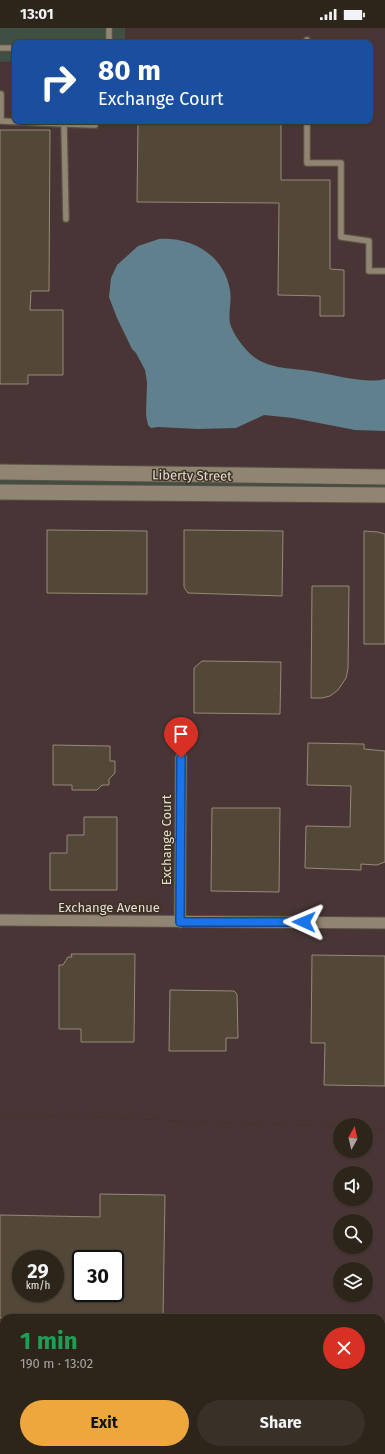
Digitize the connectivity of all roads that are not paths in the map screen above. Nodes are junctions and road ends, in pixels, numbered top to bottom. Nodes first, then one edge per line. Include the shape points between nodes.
1 (110, 28) edge
2 (109, 40) edge
3 (0, 48) edge
4 (12, 48) edge
5 (1, 94) dead end
6 (12, 122) edge
7 (64, 124) joint
8 (307, 124) edge
9 (95, 125) dead end
10 (66, 219) dead end
11 (385, 271) edge
12 (0, 472) edge
13 (385, 477) edge
14 (0, 492) edge
15 (385, 495) edge
16 (181, 758) dead end
17 (0, 920) edge
18 (180, 922) junction
19 (385, 923) edge

1 - 2 lane
3 - 4 lane
5 - 6 lane via 1,121
7 - 9 lane
7 - 10 lane
8 - 11 lane via 307,163 341,163 341,237 369,241 369,271
12 - 13 street, Liberty Street
14 - 15 street, Liberty Street
16 - 18 street, Exchange Court
17 - 18 street, Exchange Avenue
18 - 19 street, Exchange Avenue

